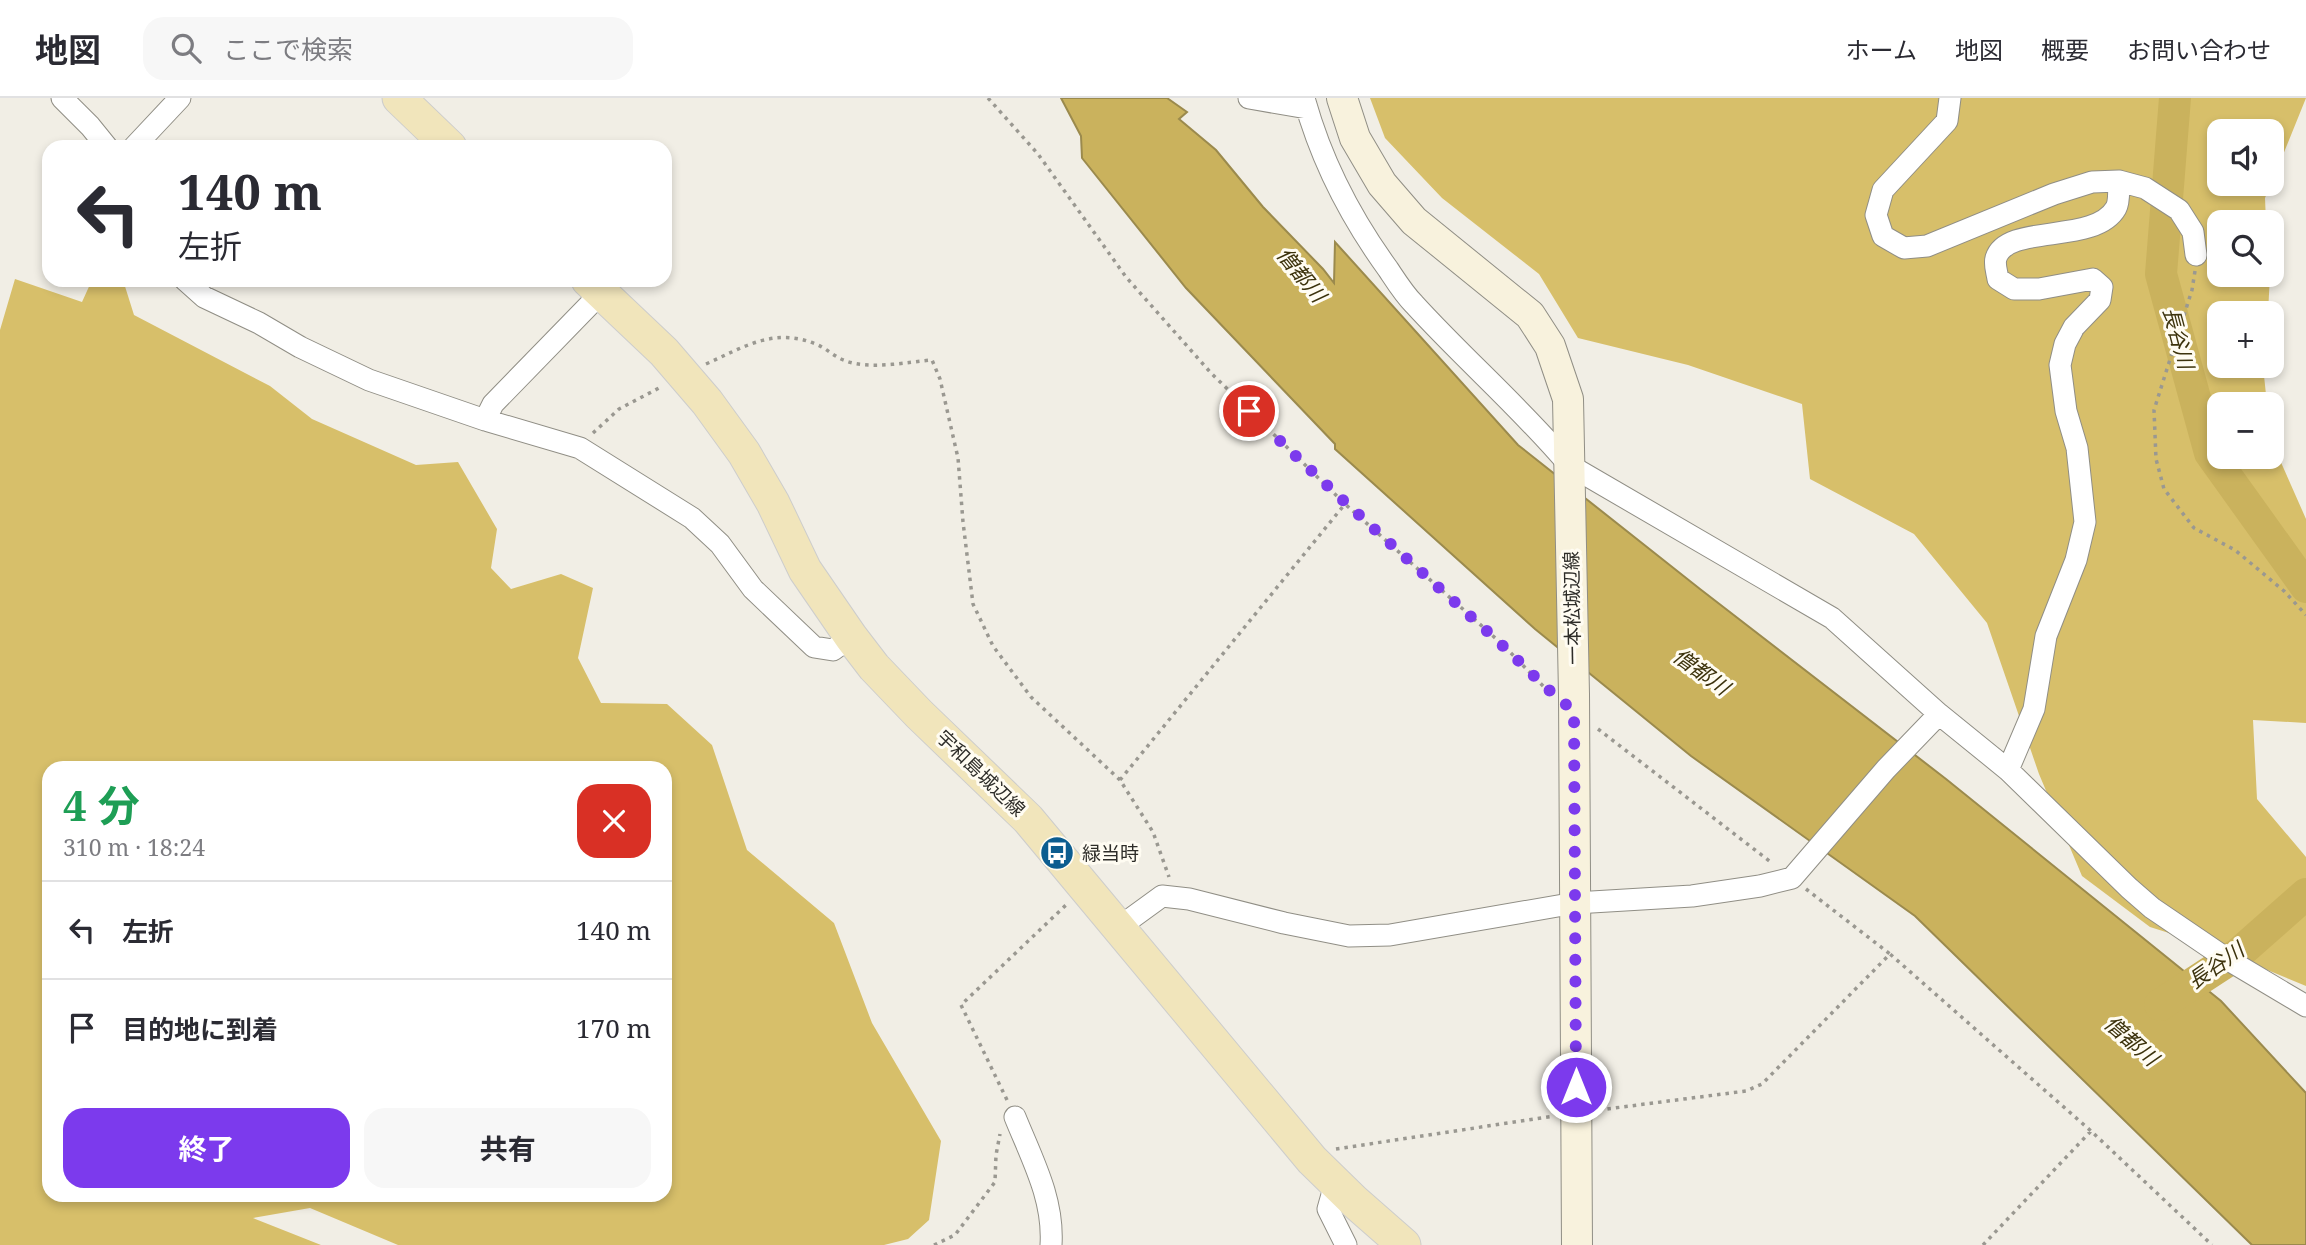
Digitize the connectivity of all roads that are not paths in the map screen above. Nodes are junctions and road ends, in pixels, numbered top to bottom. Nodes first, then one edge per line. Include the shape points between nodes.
1 (62, 98) edge
2 (180, 98) edge
3 (399, 98) edge
4 (1250, 98) edge
5 (1342, 98) edge
6 (1951, 98) edge
7 (1306, 103) edge
8 (101, 140) edge
9 (141, 140) edge
10 (443, 140) edge
11 (2119, 181) junction
12 (2196, 255) road end
13 (193, 287) edge
14 (594, 287) edge
15 (596, 287) edge
16 (485, 420) junction
17 (1569, 465) junction
18 (851, 637) junction
19 (1939, 714) junction
20 (2008, 770) junction
21 (1575, 903) junction
22 (1118, 928) junction
23 (2306, 1006) edge
24 (1015, 1117) road end
25 (1335, 1184) junction
26 (1051, 1245) edge
27 (1346, 1245) edge
28 (1404, 1245) edge
29 (1577, 1245) edge

1 - 8 street
2 - 9 street
3 - 10 main road
4 - 7 street
5 - 17 main road, 一本松城辺線 via 1355,138 1381,184 1414,221 1530,316 1550,346 1568,399
6 - 11 street via 1947,121 1883,190 1878,204 1876,215 1883,236 1904,248 1927,246 2092,181
7 - 17 street via 1344,200 1412,302
11 - 12 street via 2145,188 2179,210 2193,232
11 - 20 street via 2118,205 2108,218 2081,229 2016,241 2000,249 1995,261 1998,279 2014,289 2093,279 2102,287 2100,300 2074,327 2060,365 2077,448 2085,522 2076,560 2046,636 2034,709
13 - 16 street via 204,297 369,380
14 - 16 street via 493,404
15 - 18 main road, 宇和島城辺線 via 664,352 707,402 744,453 805,570
16 - 18 street via 580,448 692,518 720,544 753,589 814,647 833,650
17 - 19 street via 1832,618
17 - 21 main road, 一本松城辺線
18 - 22 main road, 宇和島城辺線 via 919,714 1028,819
19 - 20 street
19 - 21 street via 1794,874 1759,886 1692,897
20 - 23 street via 2152,908
21 - 22 street via 1390,935 1349,936 1162,896
21 - 29 main road, 一本松城辺線
22 - 25 main road, 宇和島城辺線
24 - 26 street via 1049,1201
25 - 27 street via 1328,1209
25 - 28 main road, 宇和島城辺線

